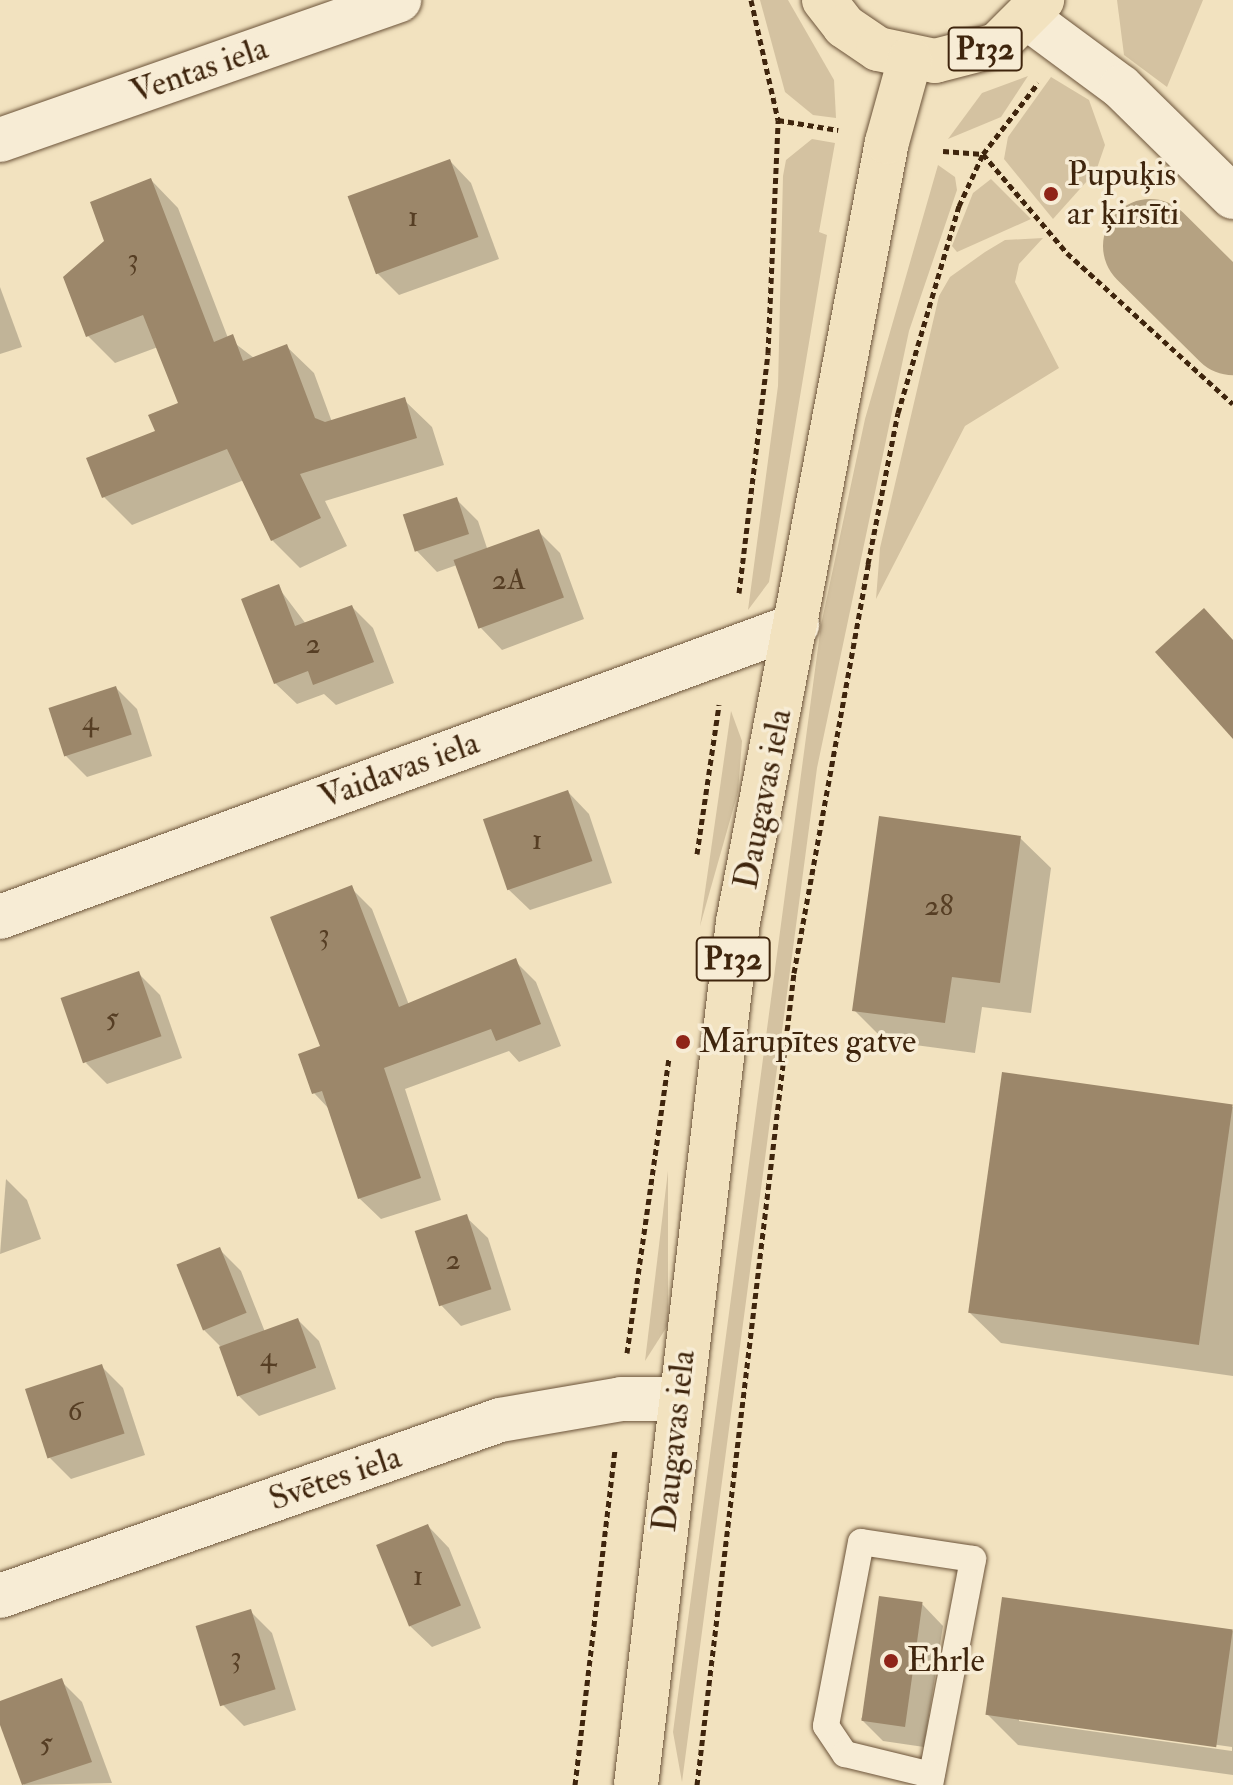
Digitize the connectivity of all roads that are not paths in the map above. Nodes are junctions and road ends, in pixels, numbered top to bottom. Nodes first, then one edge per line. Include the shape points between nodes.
1 (399, 0) edge
2 (824, 0) edge
3 (1036, 9) edge
4 (910, 59) junction
5 (0, 140) edge
6 (1233, 197) edge
7 (797, 625) junction
8 (0, 917) edge
9 (678, 1399) junction
10 (0, 1596) edge
11 (930, 1780) edge
12 (636, 1785) edge

1 - 5 street, Ventas iela
2 - 4 main road, P132 via 844,26
3 - 4 main road, P132 via 997,45 958,59
3 - 6 street via 1066,46 1121,87
4 - 7 main road, Daugavas iela / P132 via 887,142
7 - 8 street, Vaidavas iela
7 - 9 main road, Daugavas iela / P132 via 738,922
9 - 10 street, Svētes iela via 621,1399 500,1420
9 - 12 main road, Daugavas iela / P132
11 - 11 lane via 973,1559 861,1542 826,1726 845,1754

